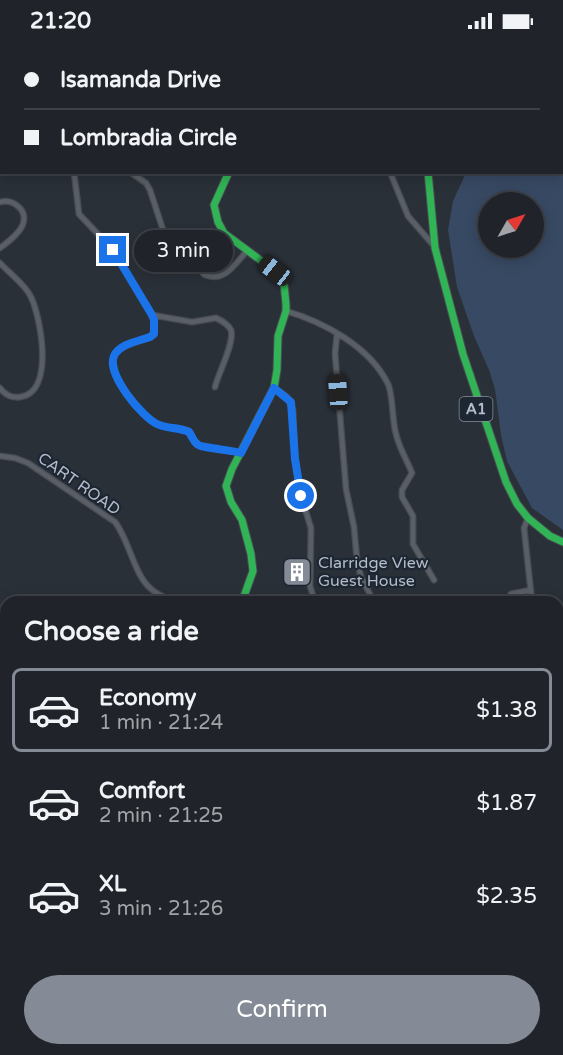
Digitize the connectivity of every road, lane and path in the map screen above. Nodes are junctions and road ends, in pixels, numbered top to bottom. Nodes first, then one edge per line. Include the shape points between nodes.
1 (74, 174) edge
2 (133, 174) edge
3 (228, 174) edge
4 (391, 174) edge
5 (428, 174) edge
6 (0, 202) edge
7 (0, 248) edge
8 (435, 248) junction
9 (248, 249) junction
10 (0, 263) edge
11 (286, 312) junction
12 (152, 315) junction
13 (337, 335) junction
14 (214, 387) dead end
15 (0, 388) edge
16 (274, 388) junction
17 (241, 453) junction
18 (0, 456) edge
19 (528, 519) junction
20 (563, 543) edge
21 (434, 580) dead end
22 (531, 590) junction
23 (161, 596) edge
24 (244, 596) edge
25 (313, 596) edge
26 (371, 596) edge
27 (510, 596) edge
28 (532, 596) edge

1 - 12 street via 79,214 113,250
2 - 9 street via 150,190 166,239 205,275 224,276
3 - 9 street via 214,205 215,214 224,233
4 - 8 street via 408,216
5 - 8 street, A1
6 - 7 street via 17,204 24,220
8 - 19 street, A1 via 446,306 501,482 514,506
9 - 11 street via 275,271 284,284
10 - 15 street via 30,294 43,356 38,383 27,395 13,397
11 - 13 street via 312,320
11 - 16 street via 278,336
12 - 14 street via 192,322 216,318 227,325 232,339
12 - 17 street via 154,334 120,348 114,356 115,377 156,424 189,432 203,448
13 - 21 street via 361,351 390,386 396,435 412,473 402,497 413,516 413,544
13 - 26 street via 335,353 346,489 359,568
16 - 17 street
16 - 25 street via 287,397 292,410 295,459 311,528
17 - 24 street via 226,486 242,520 251,554 253,571
18 - 23 street, CART ROAD via 28,463 115,522 147,586
19 - 20 street, A1 via 549,538
19 - 22 street via 524,528
22 - 27 street
22 - 28 street

